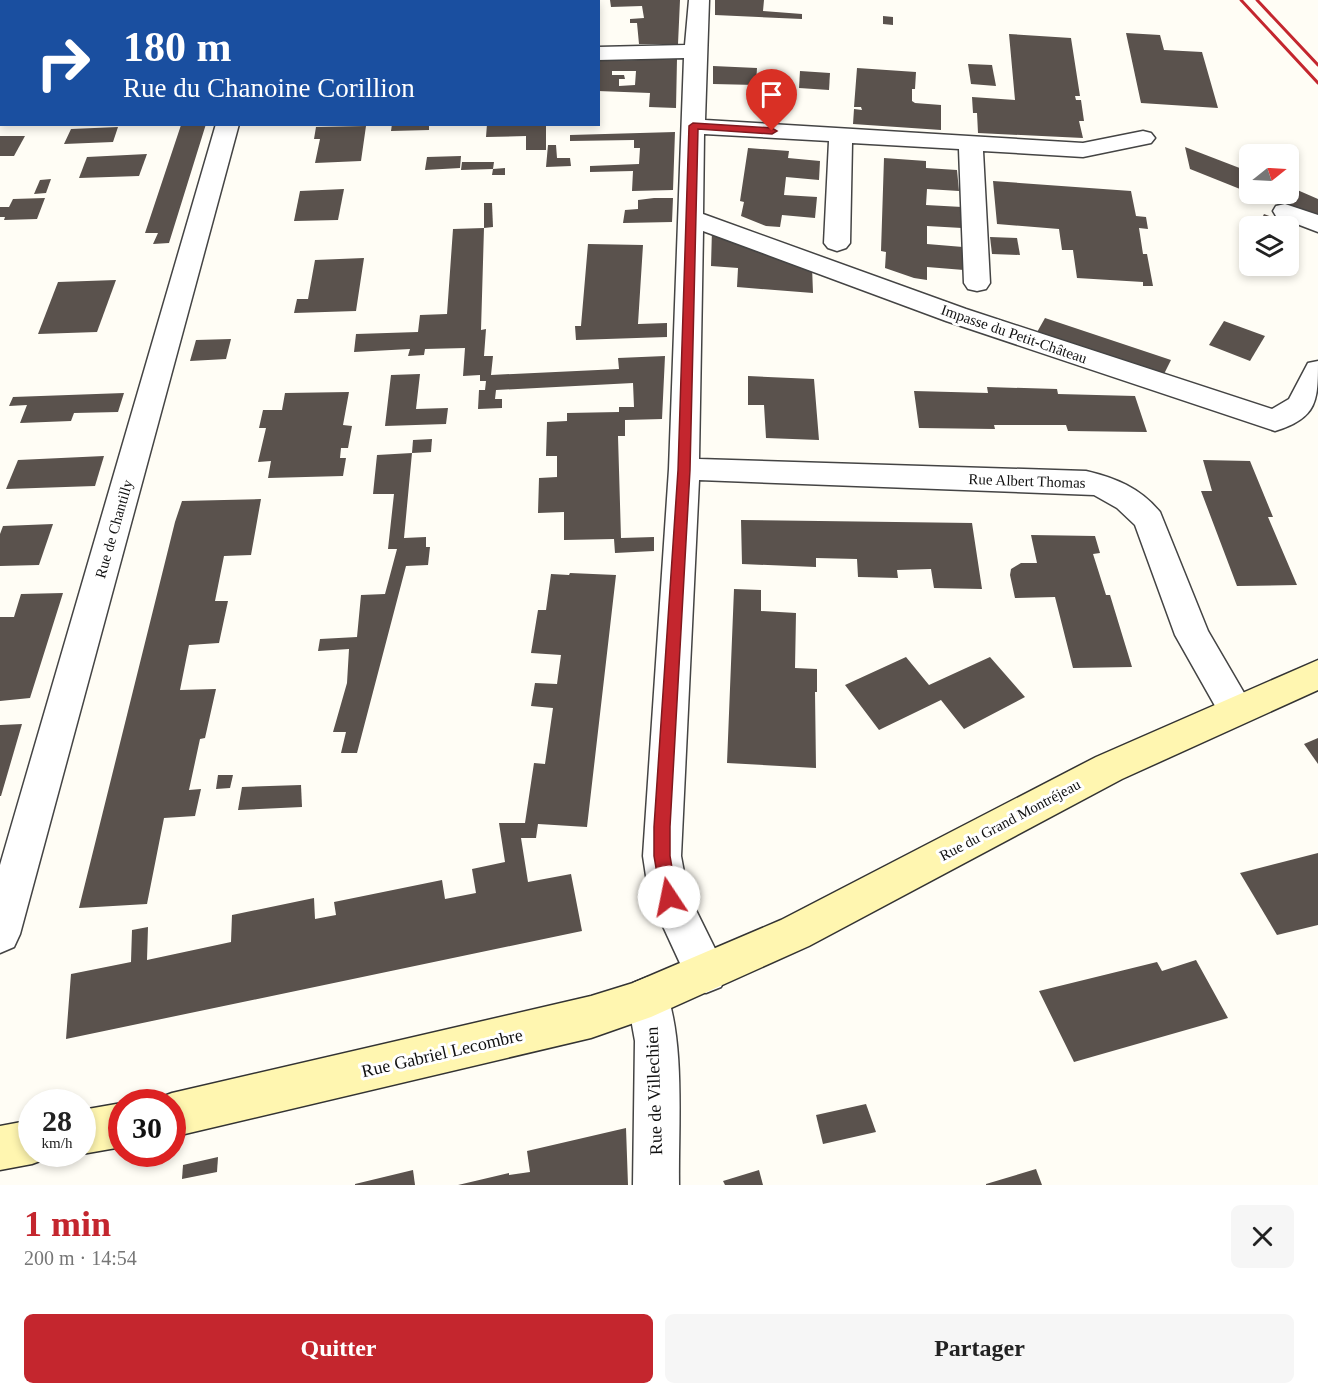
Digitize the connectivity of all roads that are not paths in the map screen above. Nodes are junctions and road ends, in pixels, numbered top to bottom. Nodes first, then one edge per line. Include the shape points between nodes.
1 (699, 0) edge
2 (695, 51) junction
3 (600, 54) edge
4 (227, 126) edge
5 (693, 126) junction
6 (841, 135) junction
7 (1143, 138) dead end
8 (971, 144) junction
9 (1285, 211) dead end
10 (691, 218) junction
11 (1318, 224) edge
12 (837, 243) dead end
13 (977, 283) dead end
14 (1318, 370) edge
15 (684, 470) junction
16 (1318, 674) edge
17 (1236, 710) junction
18 (0, 934) edge
19 (706, 973) junction
20 (648, 997) junction
21 (186, 1112) edge
22 (18, 1145) edge
23 (0, 1148) edge
24 (656, 1185) edge

1 - 2 street
2 - 3 street
2 - 5 street
4 - 18 street, Rue de Chantilly
5 - 6 street
5 - 10 street
6 - 8 street
6 - 12 street
7 - 8 street via 1083,150
8 - 13 street
9 - 11 street
10 - 14 street, Impasse du Petit-Château via 956,315 1275,421 1300,405
10 - 15 street
15 - 17 street, Rue Albert Thomas via 1086,482 1114,490 1149,520 1192,635
15 - 19 street via 662,856 669,897
16 - 17 street, Rue du Grand Montréjeau
17 - 19 street, Rue du Grand Montréjeau via 1109,768 795,933
19 - 20 street, Rue Gabriel Lecombre
20 - 21 street, Rue Gabriel Lecombre via 591,1017
20 - 24 street, Rue de Villechien via 656,1041
22 - 23 street

